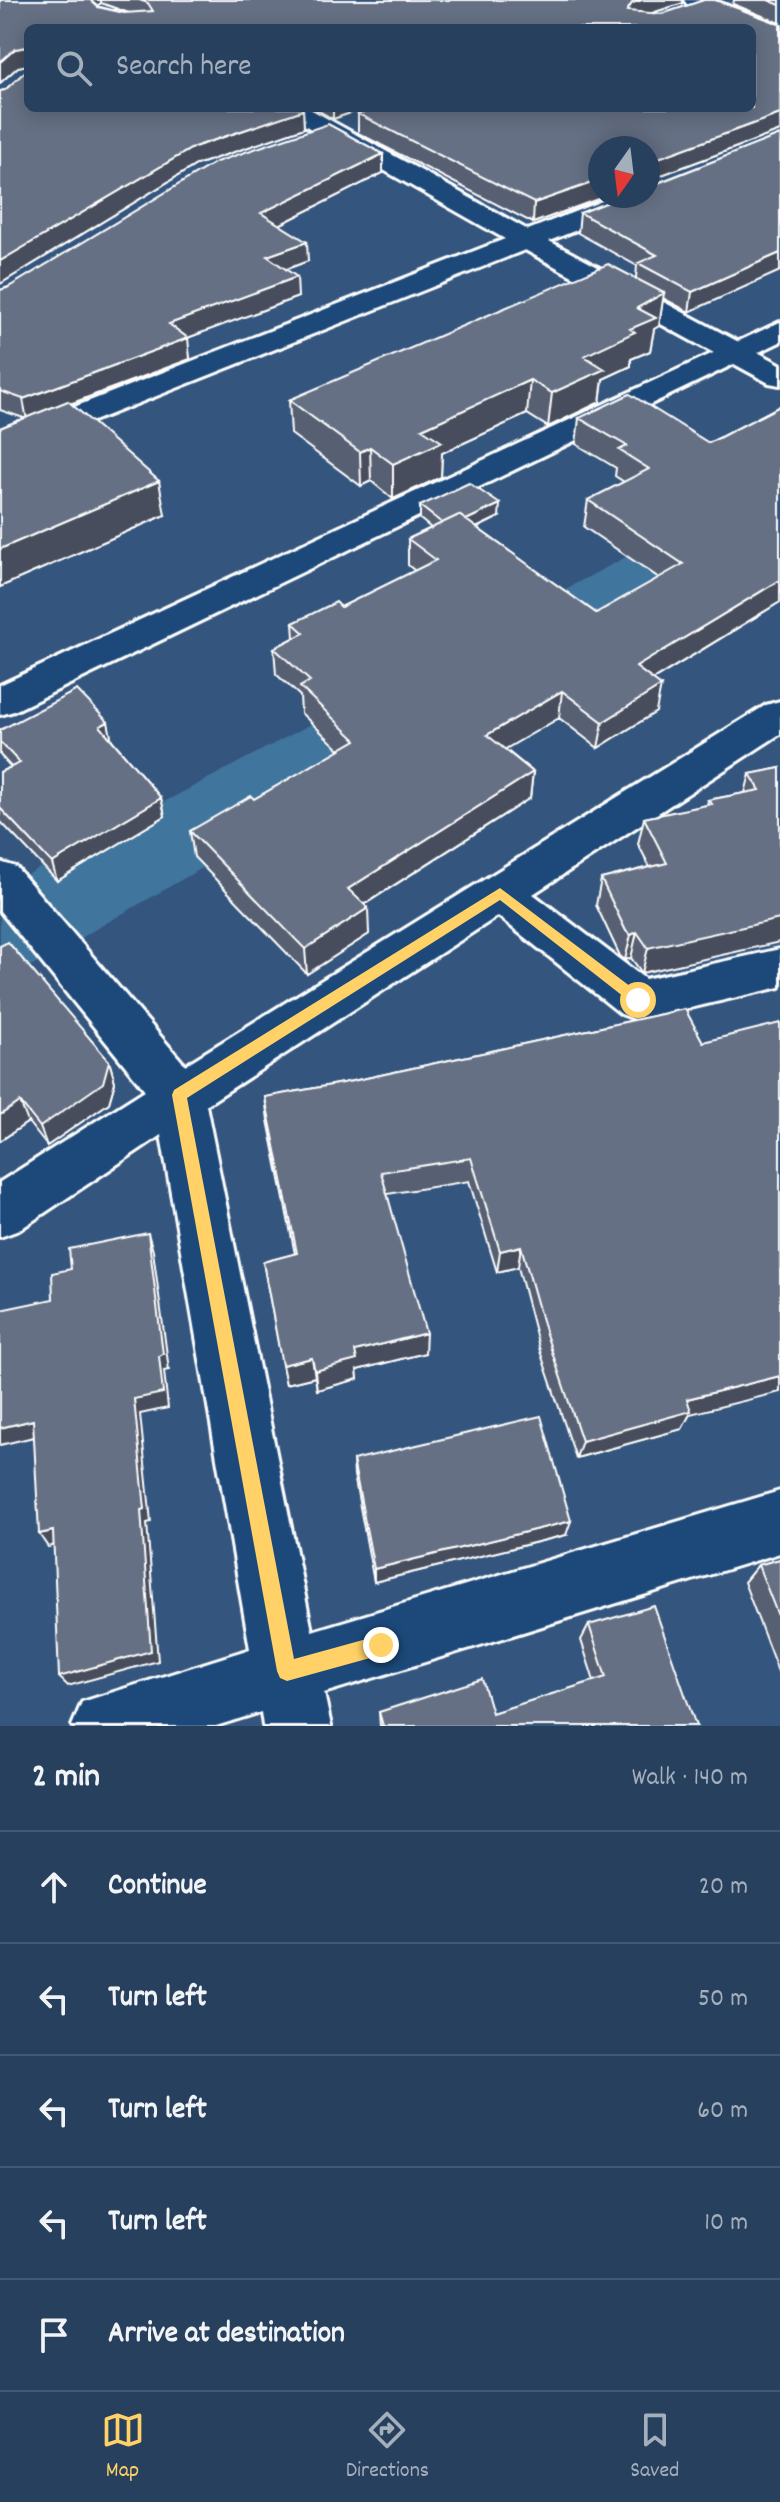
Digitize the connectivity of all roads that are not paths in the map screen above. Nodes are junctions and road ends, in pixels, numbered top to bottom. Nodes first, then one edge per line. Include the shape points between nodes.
1 (701, 5) edge
2 (107, 6) edge
3 (127, 21) edge
4 (85, 24) edge
5 (755, 24) edge
6 (756, 24) edge
7 (780, 33) edge
8 (298, 112) edge
9 (358, 121) edge
10 (331, 130) junction
11 (303, 139) edge
12 (609, 208) edge
13 (527, 240) junction
14 (780, 331) edge
15 (735, 352) junction
16 (780, 376) edge
17 (0, 448) edge
18 (0, 701) edge
19 (780, 715) edge
20 (500, 893) junction
21 (22, 906) edge
22 (780, 968) edge
23 (179, 1095) junction
24 (0, 1212) edge
25 (780, 1522) edge
26 (292, 1699) edge
27 (106, 1726) edge

1 - 5 street
2 - 3 street
2 - 4 street
6 - 7 street
8 - 10 street
9 - 10 street
10 - 11 street
10 - 13 street
12 - 13 street
13 - 15 street
13 - 17 street
14 - 15 street
15 - 16 street
15 - 18 street
19 - 20 street
20 - 22 street via 638,1000
20 - 23 street
21 - 23 street
23 - 24 street
23 - 26 street
25 - 26 street
26 - 27 street

